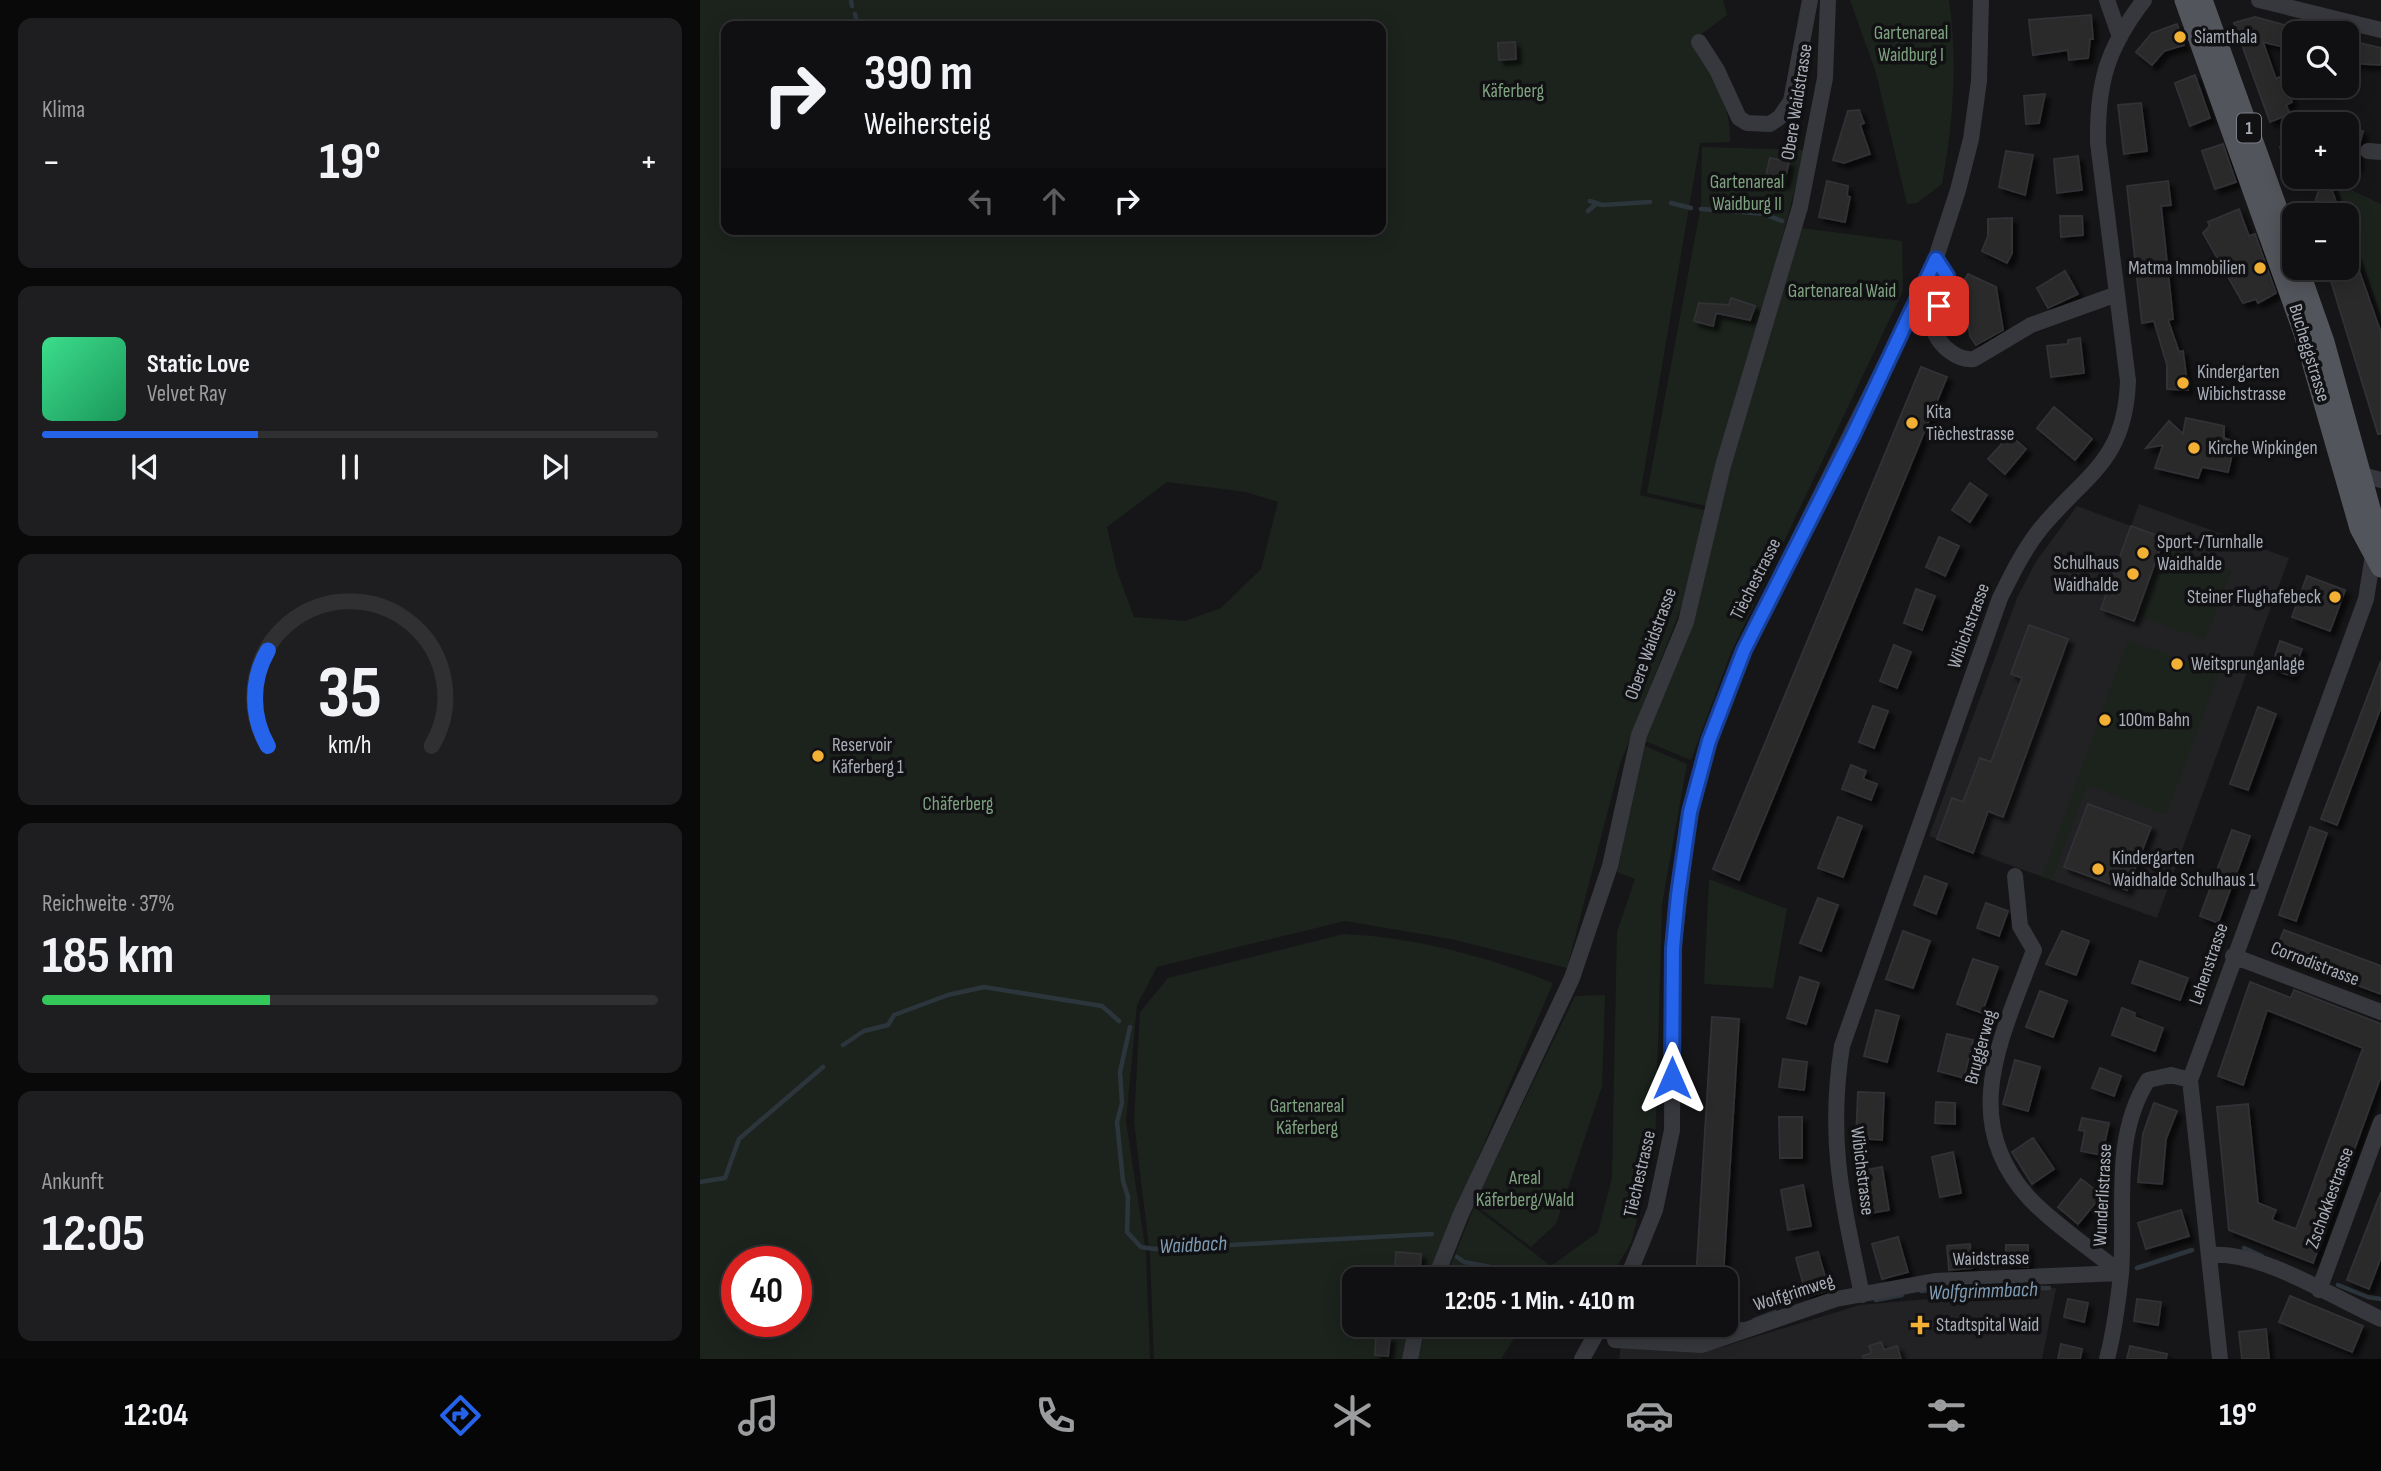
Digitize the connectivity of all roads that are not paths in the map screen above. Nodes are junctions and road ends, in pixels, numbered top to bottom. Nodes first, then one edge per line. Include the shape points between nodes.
1 (1810, 0) edge
2 (1828, 0) edge
3 (1981, 0) edge
4 (2107, 0) edge
5 (2144, 0) edge
6 (2185, 0) edge
7 (2202, 0) edge
8 (2259, 0) edge
9 (2381, 30) edge
10 (2120, 37) junction
11 (1699, 42) dead end
12 (2282, 223) edge
13 (1936, 259) junction
14 (2302, 280) edge
15 (2117, 295) junction
16 (2372, 478) edge
17 (2368, 509) edge
18 (2378, 554) edge
19 (2381, 592) edge
20 (2366, 598) junction
21 (2014, 876) dead end
22 (2234, 956) junction
23 (2381, 1012) edge
24 (2190, 1080) junction
25 (2381, 1122) edge
26 (2210, 1255) junction
27 (1440, 1267) edge
28 (1632, 1267) edge
29 (2121, 1273) junction
30 (2319, 1290) junction
31 (1862, 1296) junction
32 (2381, 1319) edge
33 (1415, 1337) edge
34 (1597, 1337) edge
35 (1615, 1340) dead end
36 (1590, 1356) edge
37 (1410, 1359) edge
38 (2107, 1359) edge
39 (2220, 1359) edge

1 - 11 street via 1791,101 1770,124 1739,118
2 - 27 street, Obere Waidstrasse via 1825,79 1804,187 1723,466 1686,622 1639,735 1609,866 1572,978
3 - 13 street, Tièchestrasse via 1979,81 1971,139
4 - 10 street
5 - 10 street, Wibichstrasse
6 - 17 main road, Bucheggstrasse / 1
7 - 12 main road, 1
8 - 9 street
10 - 15 street, Wibichstrasse via 2107,61 2097,109
13 - 15 street via 1947,276 1935,332 1948,350 1968,360 2031,325
13 - 28 street, Tièchestrasse via 1744,650 1709,741 1690,812 1673,948 1672,1130 1655,1210
14 - 16 main road, Bucheggstrasse / 1
15 - 31 street, Wibichstrasse via 2128,381 2120,436 2097,470 2039,531 2000,598 1842,1046 1834,1134 1838,1181
16 - 17 main road, 1
17 - 18 main road, 1
18 - 20 street, Lehenstrasse
19 - 20 street
20 - 22 street, Lehenstrasse
21 - 29 street, Bruggerweg via 2020,926 2034,950 1993,1071 1988,1109 1995,1146 2031,1199
22 - 23 street, Corrodistrasse
22 - 24 street, Lehenstrasse
24 - 26 street, Lehenstrasse
24 - 29 street, Wunderlistrasse via 2171,1075 2148,1080 2132,1116 2122,1177
25 - 30 street, Zschokkestrasse
26 - 30 street via 2241,1256
26 - 39 street, Lehenstrasse
29 - 31 street, Waidstrasse via 1935,1281
29 - 38 street, Wunderlistrasse
30 - 32 street
31 - 35 street, Wolfgrimweg via 1836,1299 1702,1345
33 - 37 street
34 - 36 street

